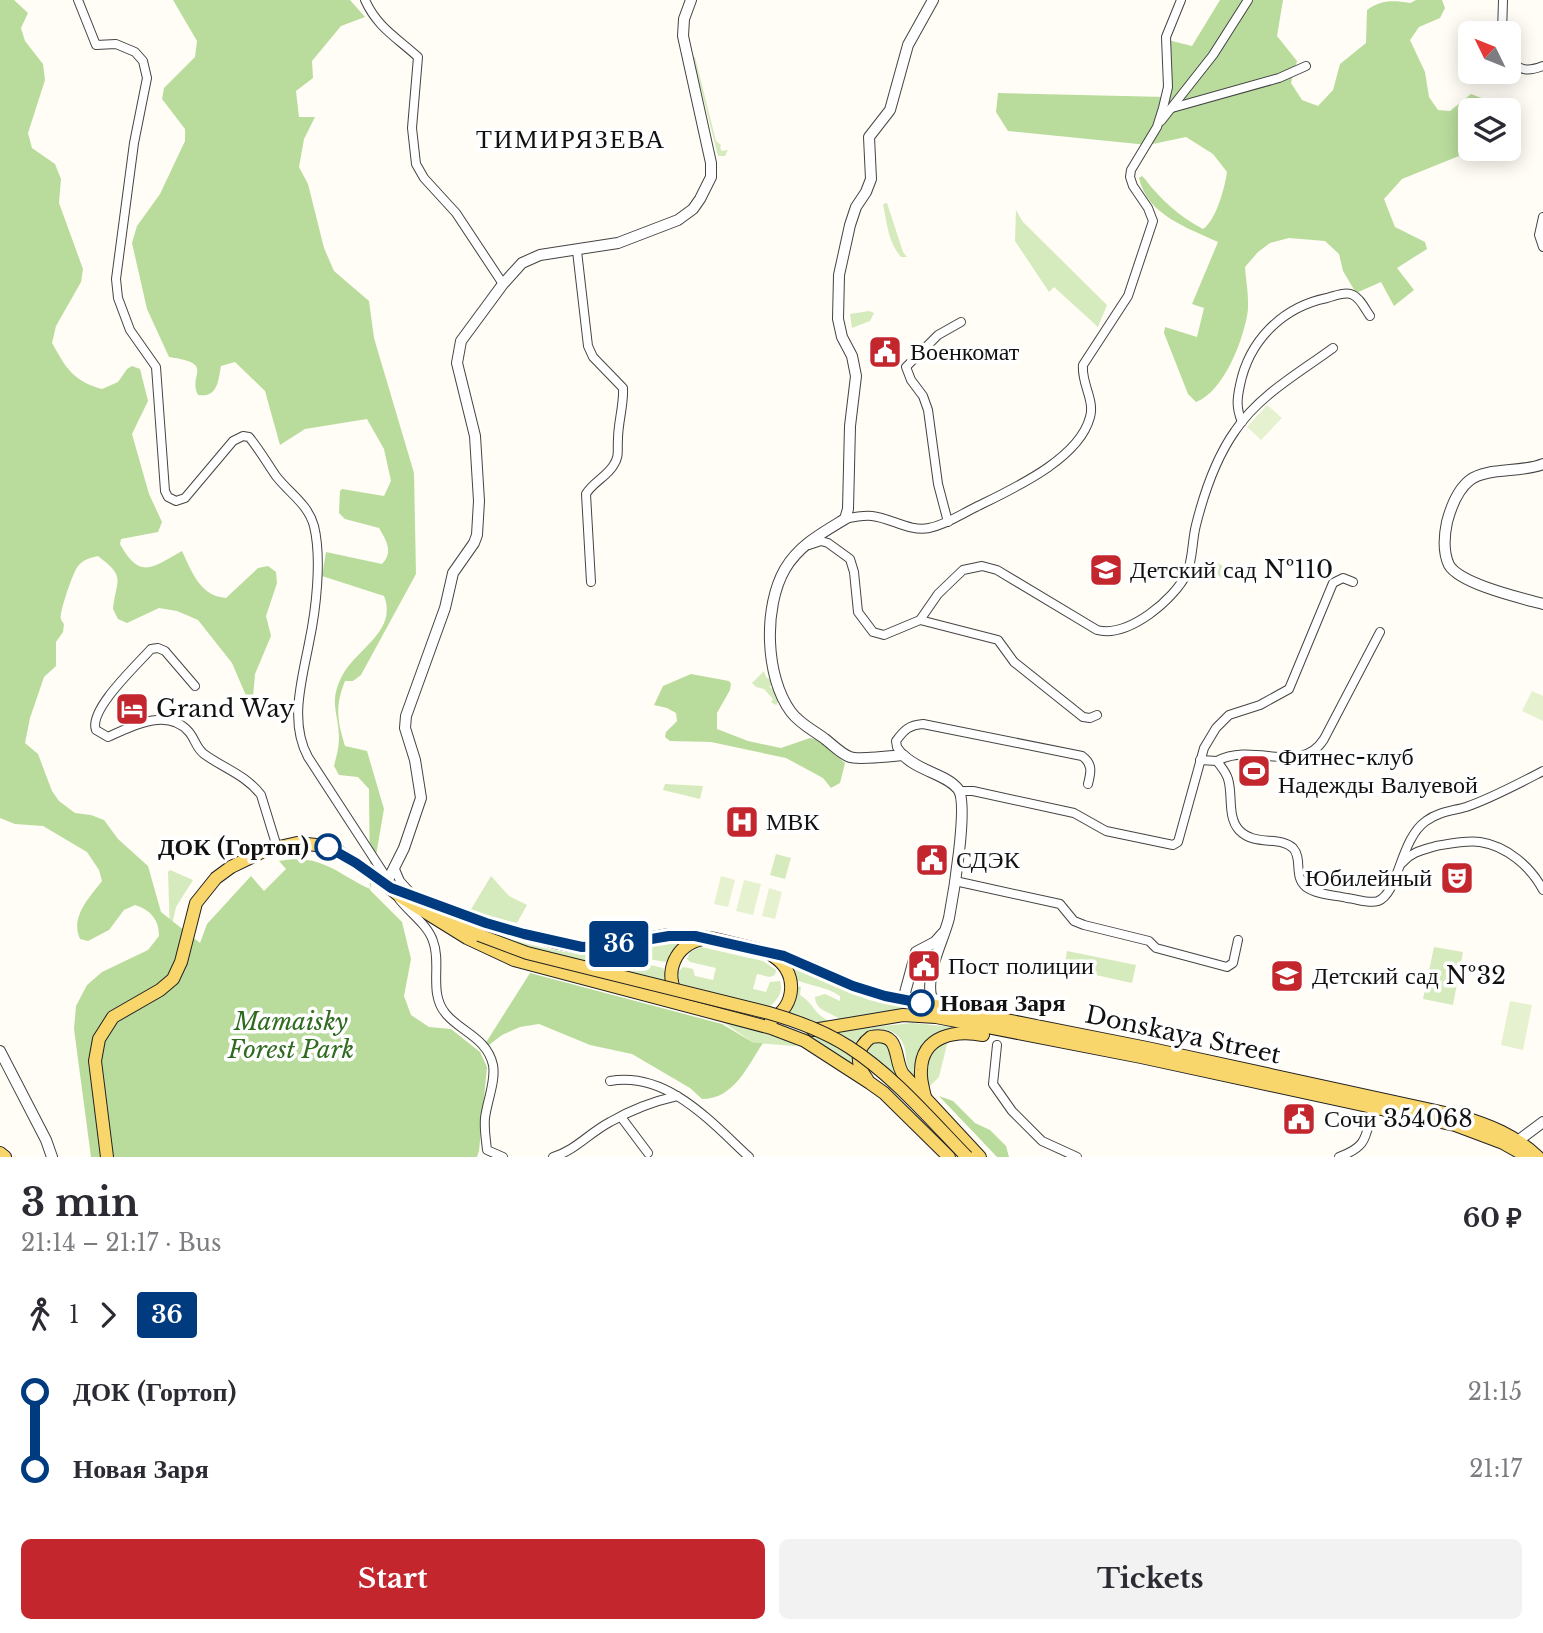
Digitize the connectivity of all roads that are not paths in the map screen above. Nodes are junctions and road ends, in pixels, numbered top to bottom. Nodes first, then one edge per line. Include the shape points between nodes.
1 (78, 0) edge
2 (365, 0) edge
3 (691, 0) edge
4 (933, 0) edge
5 (1181, 0) edge
6 (1248, 0) edge
7 (1503, 0) edge
8 (1502, 21) edge
9 (1306, 66) dead end
10 (1543, 66) edge
11 (1521, 69) edge
12 (1172, 108) junction
13 (1157, 127) junction
14 (1543, 216) edge
15 (1543, 247) edge
16 (577, 251) junction
17 (503, 284) junction
18 (1370, 316) dead end
19 (961, 322) dead end
20 (1333, 348) dead end
21 (1242, 422) junction
22 (1543, 464) edge
23 (845, 519) junction
24 (948, 522) junction
25 (797, 552) junction
26 (591, 582) dead end
27 (1353, 582) dead end
28 (1543, 604) edge
29 (920, 620) junction
30 (1380, 632) dead end
31 (195, 686) dead end
32 (1097, 715) dead end
33 (903, 755) junction
34 (1200, 760) junction
35 (1217, 761) junction
36 (1543, 771) edge
37 (1088, 784) dead end
38 (960, 791) junction
39 (277, 847) junction
40 (394, 867) junction
41 (1399, 868) junction
42 (955, 881) junction
43 (388, 884) junction
44 (1543, 890) edge
45 (415, 896) junction
46 (945, 930) junction
47 (715, 939) junction
48 (1238, 940) dead end
49 (926, 947) junction
50 (764, 952) junction
51 (937, 957) junction
52 (903, 1000) junction
53 (942, 1008) junction
54 (699, 1010) junction
55 (747, 1023) junction
56 (1042, 1040) junction
57 (997, 1045) dead end
58 (0, 1051) edge
59 (1231, 1071) junction
60 (610, 1081) dead end
61 (870, 1083) junction
62 (677, 1096) junction
63 (925, 1097) junction
64 (1373, 1108) junction
65 (621, 1117) junction
66 (1543, 1122) edge
67 (1520, 1140) junction
68 (0, 1153) edge
69 (648, 1153) dead end
70 (486, 1154) edge
71 (5, 1157) edge
72 (52, 1157) edge
73 (107, 1157) edge
74 (503, 1157) edge
75 (553, 1157) edge
76 (749, 1157) edge
77 (949, 1157) edge
78 (967, 1157) edge
79 (980, 1157) edge
80 (1077, 1157) edge
81 (1339, 1157) edge
82 (1528, 1157) edge
83 (1538, 1157) edge

1 - 43 street via 96,45 116,44 135,52 147,78 116,279 130,330 156,368 165,491 176,501 185,498 225,449 243,436 251,439 278,479 307,509 318,564 300,685 300,737
2 - 17 street via 380,26 418,57 412,128 416,164
3 - 16 street via 683,36 711,177 693,209 678,220 618,243
4 - 23 street via 908,45 890,110 869,138 871,179 856,207 839,275 838,319 856,376
5 - 13 street via 1166,37 1168,87
6 - 12 street
7 - 8 street
9 - 12 street
10 - 11 street
12 - 13 street
13 - 24 street via 1130,177 1152,215 1145,249 1123,306 1083,365 1091,402 1088,424 1065,455 1047,468
14 - 15 street via 1539,234
16 - 17 street via 531,258
16 - 26 street via 588,346 623,388 624,405 619,456 586,494
17 - 40 street via 458,348 457,363 475,436 477,535 453,573 406,716 421,799
18 - 21 street via 1349,293 1316,300 1285,314 1268,328 1248,359 1236,404
19 - 24 street via 938,335 906,368 928,410
20 - 21 street via 1269,394
21 - 29 street via 1211,480 1188,570 1147,617 1113,632 1097,630 997,570 982,566 963,570 948,583
22 - 28 street via 1471,479 1456,496 1444,545 1450,567 1461,576
23 - 24 street via 873,516 928,529
23 - 25 street
25 - 29 street via 821,541 850,559 858,612 873,632 884,635
25 - 33 street via 778,586 770,627 770,653 783,697 799,721 850,757
27 - 34 street via 1343,578 1333,583 1289,690 1229,715 1216,728
29 - 32 street via 998,640 1014,663 1083,717
30 - 35 street via 1312,754 1300,758 1242,753
31 - 39 street via 165,651 150,649 104,702 95,717 96,730 108,737 164,718 182,726 201,752 257,789
33 - 37 street via 897,741 904,730 923,724 1082,756 1091,768
33 - 38 street
34 - 35 street
34 - 38 street via 1178,842 1173,845 1106,831 1074,813
35 - 41 street via 1229,781 1236,826 1258,841 1290,846 1298,856 1297,871 1306,887 1378,901 1392,888
36 - 41 street via 1424,822 1410,838
38 - 42 street
39 - 43 main road via 297,843 326,846
39 - 73 main road via 216,878 196,903 173,979 113,1017 104,1029 95,1061
40 - 43 street
40 - 45 street
41 - 44 street via 1418,850 1480,842 1529,867
42 - 46 street
42 - 48 street via 1060,904 1074,921 1084,925 1227,967 1233,962
43 - 45 main road, Donskaya Street
43 - 54 main road via 467,938 514,960
43 - 70 street via 433,939 442,1009 487,1049 493,1066 485,1118
43 - 78 main road, bridge via 480,935 527,953 769,1013 828,1035 889,1078
45 - 47 main road, Donskaya Street via 486,923 582,947 669,936
46 - 49 street
46 - 51 street
47 - 50 main road, Donskaya Street
47 - 54 main road via 688,944 672,967 676,994
49 - 51 street
49 - 52 street via 916,952
50 - 52 main road, Donskaya Street
50 - 55 main road via 786,968 791,996 775,1018
51 - 53 street via 930,991
52 - 53 main road, Donskaya Street
53 - 59 main road, Donskaya Street
54 - 55 main road
55 - 56 main road, Donskaya Street via 815,1030 903,1015 936,1017
55 - 61 main road via 805,1041
56 - 59 main road, Donskaya Street
56 - 63 main road via 968,1032 939,1038 922,1061
57 - 80 street via 993,1084 1012,1111 1042,1141
58 - 72 street
59 - 64 main road, Donskaya Street
59 - 67 main road, Donskaya Street via 1459,1116
60 - 62 street via 625,1078 650,1083
61 - 63 main road via 858,1055 865,1041 880,1036 894,1046 899,1069
61 - 77 main road
62 - 65 street
62 - 76 street
63 - 79 main road
64 - 81 street via 1363,1144
64 - 82 main road, Donskaya Street via 1476,1131
65 - 69 street
65 - 75 street
66 - 67 street
67 - 83 main road, Donskaya Street
68 - 71 main road
70 - 74 street

